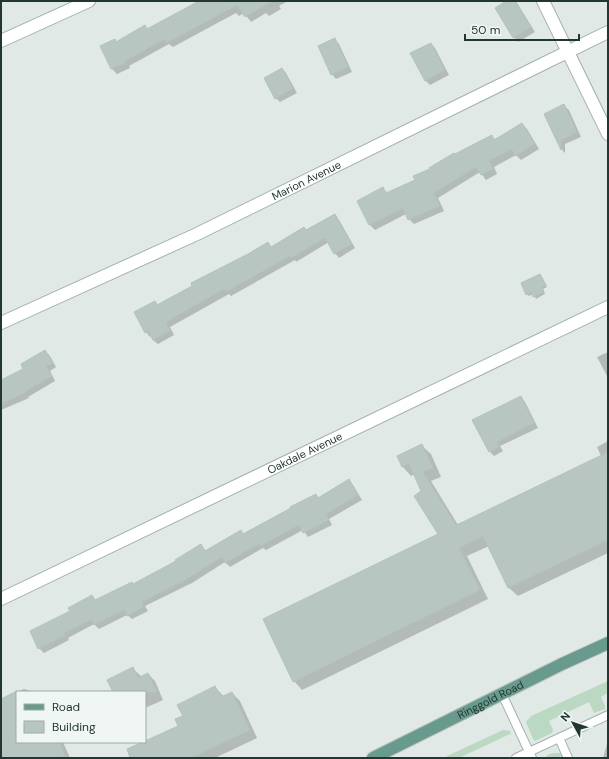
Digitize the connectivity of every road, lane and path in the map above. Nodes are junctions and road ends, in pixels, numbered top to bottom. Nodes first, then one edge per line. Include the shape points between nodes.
1 (89, 1) edge
2 (543, 1) edge
3 (608, 32) edge
4 (1, 41) edge
5 (568, 52) junction
6 (608, 134) edge
7 (608, 307) edge
8 (1, 323) edge
9 (1, 598) edge
10 (608, 643) edge
11 (502, 694) junction
12 (608, 715) edge
13 (558, 738) junction
14 (530, 755) edge
15 (373, 758) edge
16 (516, 758) edge
17 (568, 758) edge

1 - 4 street
2 - 5 street
3 - 5 street, Marion Avenue
5 - 6 street
5 - 8 street, Marion Avenue via 197,234
7 - 9 street, Oakdale Avenue
10 - 11 main road, Ringgold Road
11 - 14 lane
11 - 15 main road, Ringgold Road
12 - 13 lane
13 - 14 lane
13 - 17 lane
14 - 16 lane

